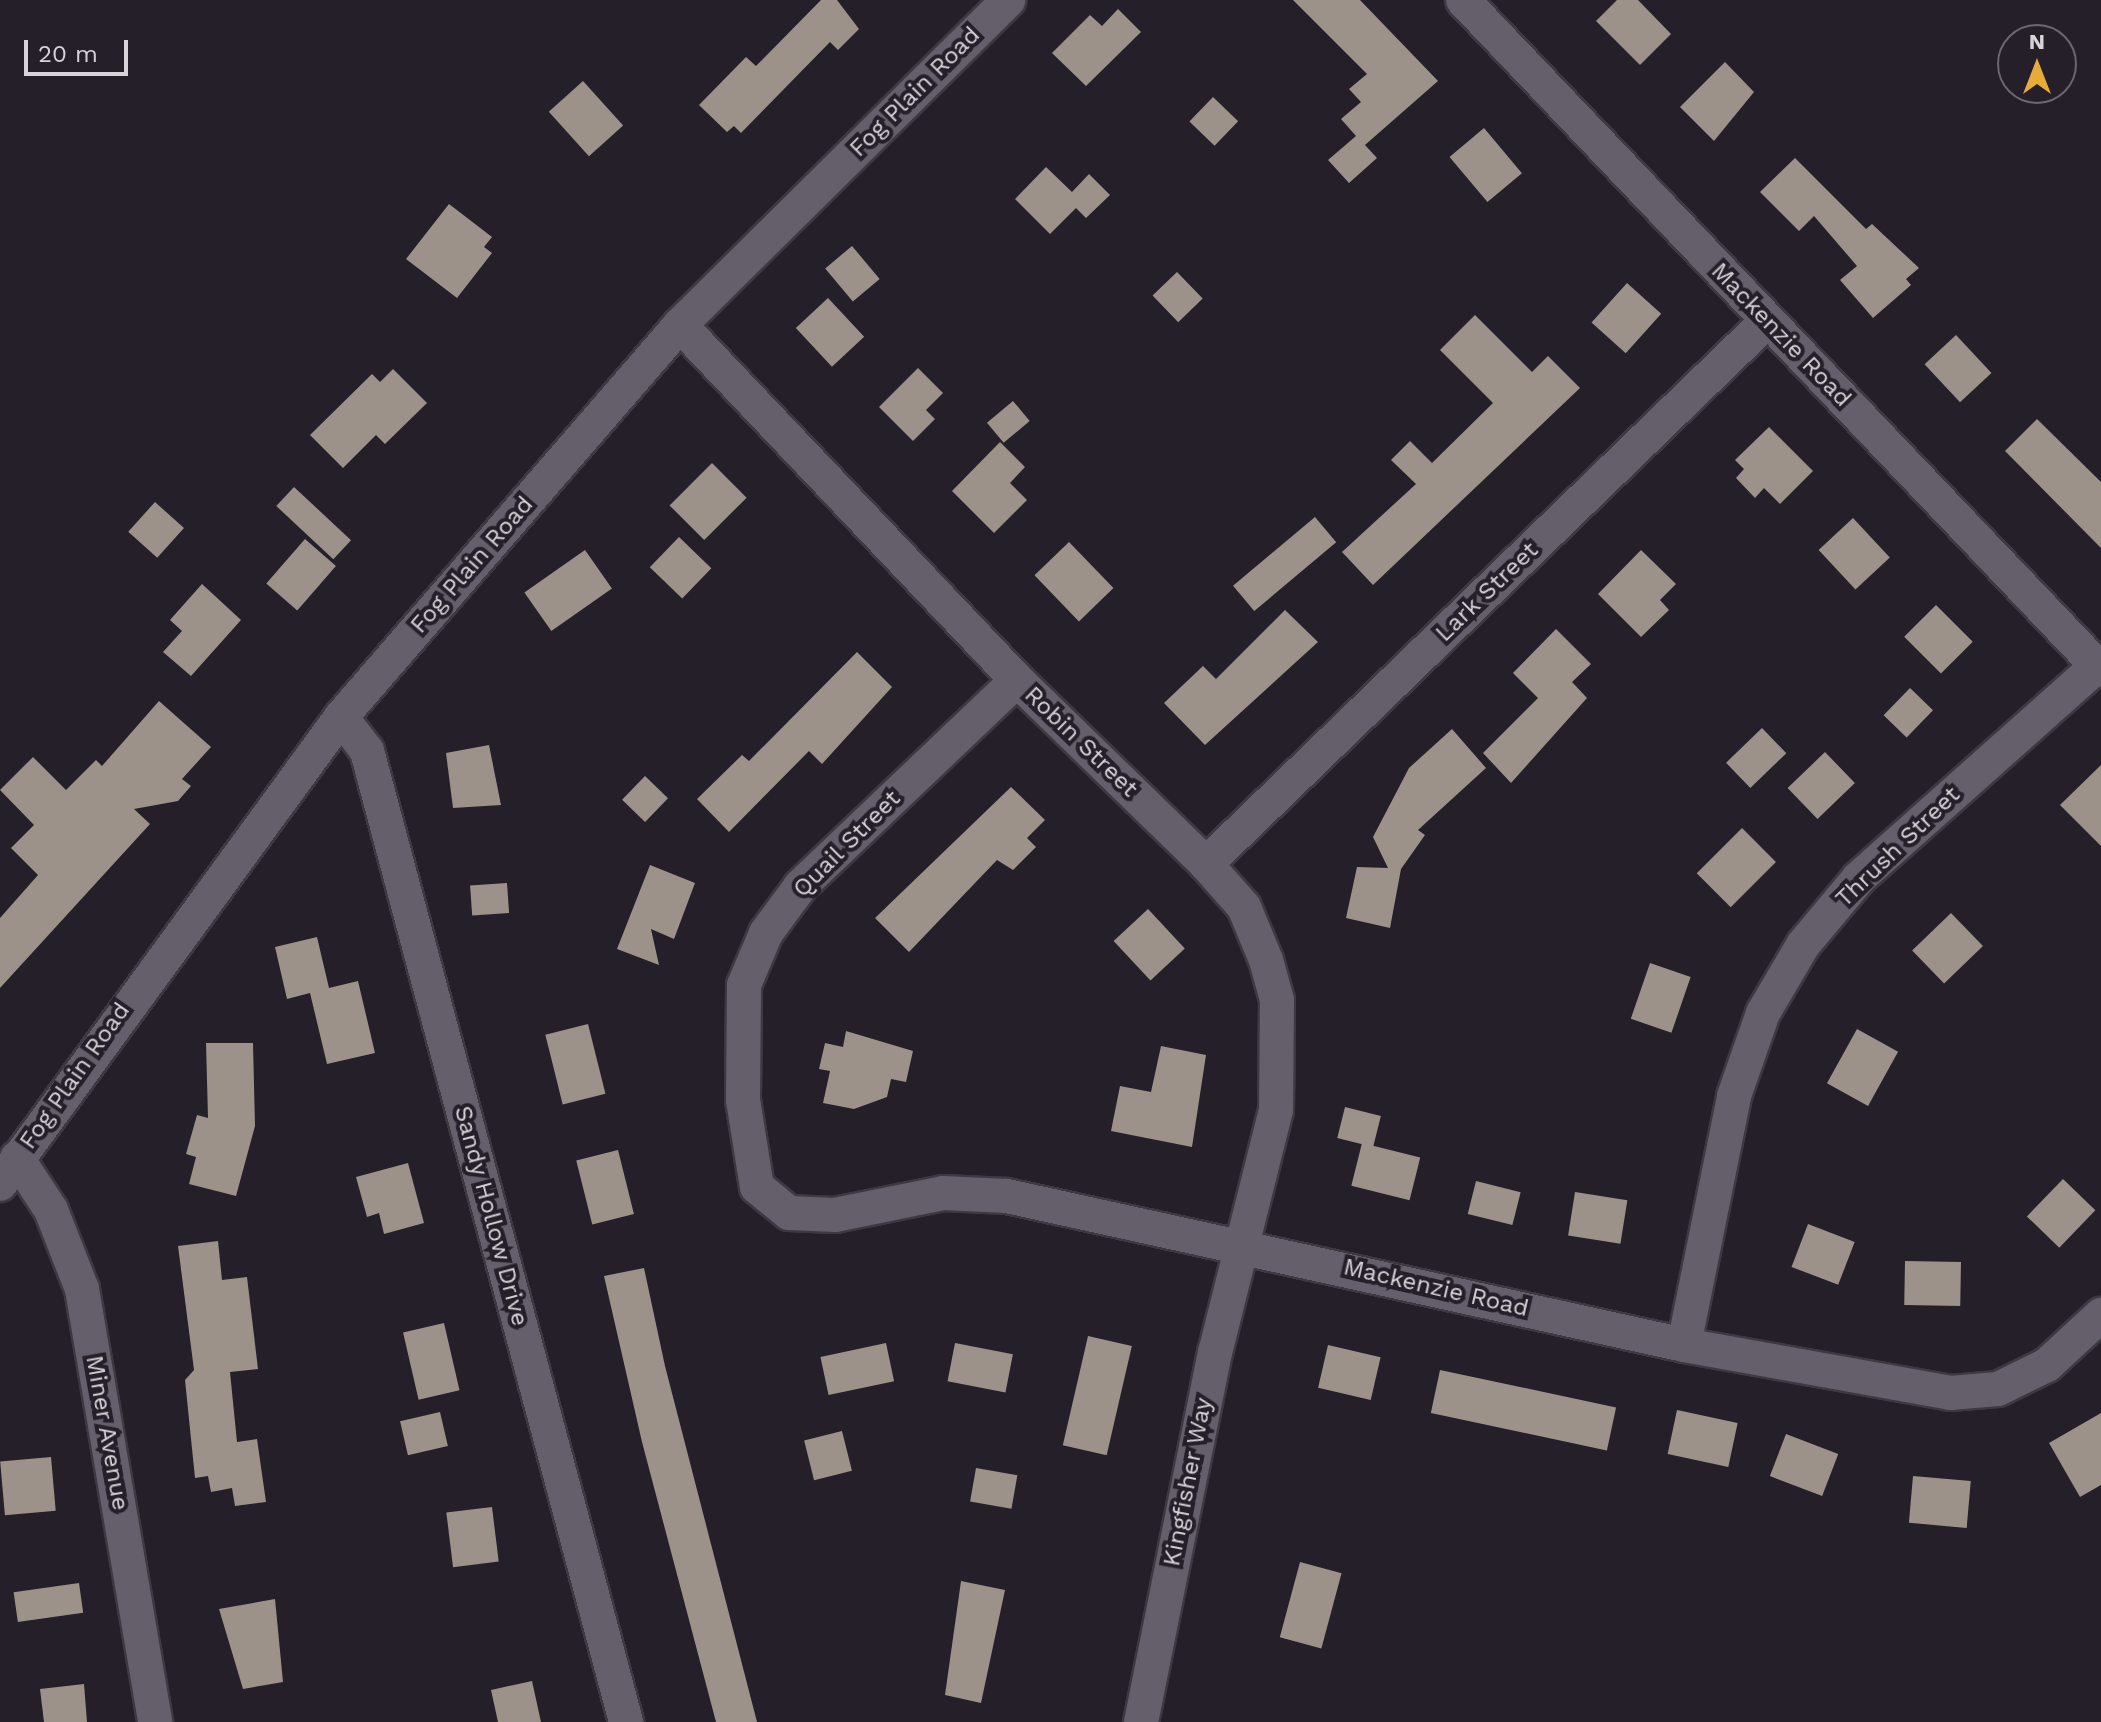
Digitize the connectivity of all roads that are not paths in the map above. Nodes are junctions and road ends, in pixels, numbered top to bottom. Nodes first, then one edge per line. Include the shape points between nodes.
1 (1008, 0) edge
2 (1463, 0) edge
3 (1767, 321) junction
4 (680, 325) junction
5 (2099, 668) edge
6 (1017, 680) junction
7 (341, 717) junction
8 (1206, 864) junction
9 (8, 1171) edge
10 (757, 1187) joint
11 (1244, 1245) junction
12 (2101, 1315) edge
13 (1684, 1345) junction
14 (155, 1722) edge
15 (626, 1722) edge
16 (1141, 1722) edge

1 - 4 street, Fog Plain Road
2 - 3 street, Mackenzie Road
3 - 5 street, Mackenzie Road
3 - 8 street, Lark Street
4 - 6 street, Robin Street
4 - 7 street, Fog Plain Road
5 - 13 street, Thrush Street via 1859,878 1803,945 1763,1013 1734,1096
6 - 8 street, Robin Street
6 - 10 street, Quail Street via 800,887 766,933 744,985 738,1042
7 - 9 street, Fog Plain Road
7 - 15 street, Sandy Hollow Drive via 367,751
8 - 11 street, Robin Street via 1244,907 1277,1000 1276,1110
9 - 14 street, Miner Avenue via 51,1210 82,1289
10 - 11 street, Mackenzie Road via 789,1213 835,1215 943,1193 1007,1196
11 - 13 street, Mackenzie Road
11 - 16 street, Kingfisher Way via 1215,1352
12 - 13 street, Mackenzie Road via 2047,1365 1998,1389 1950,1393

